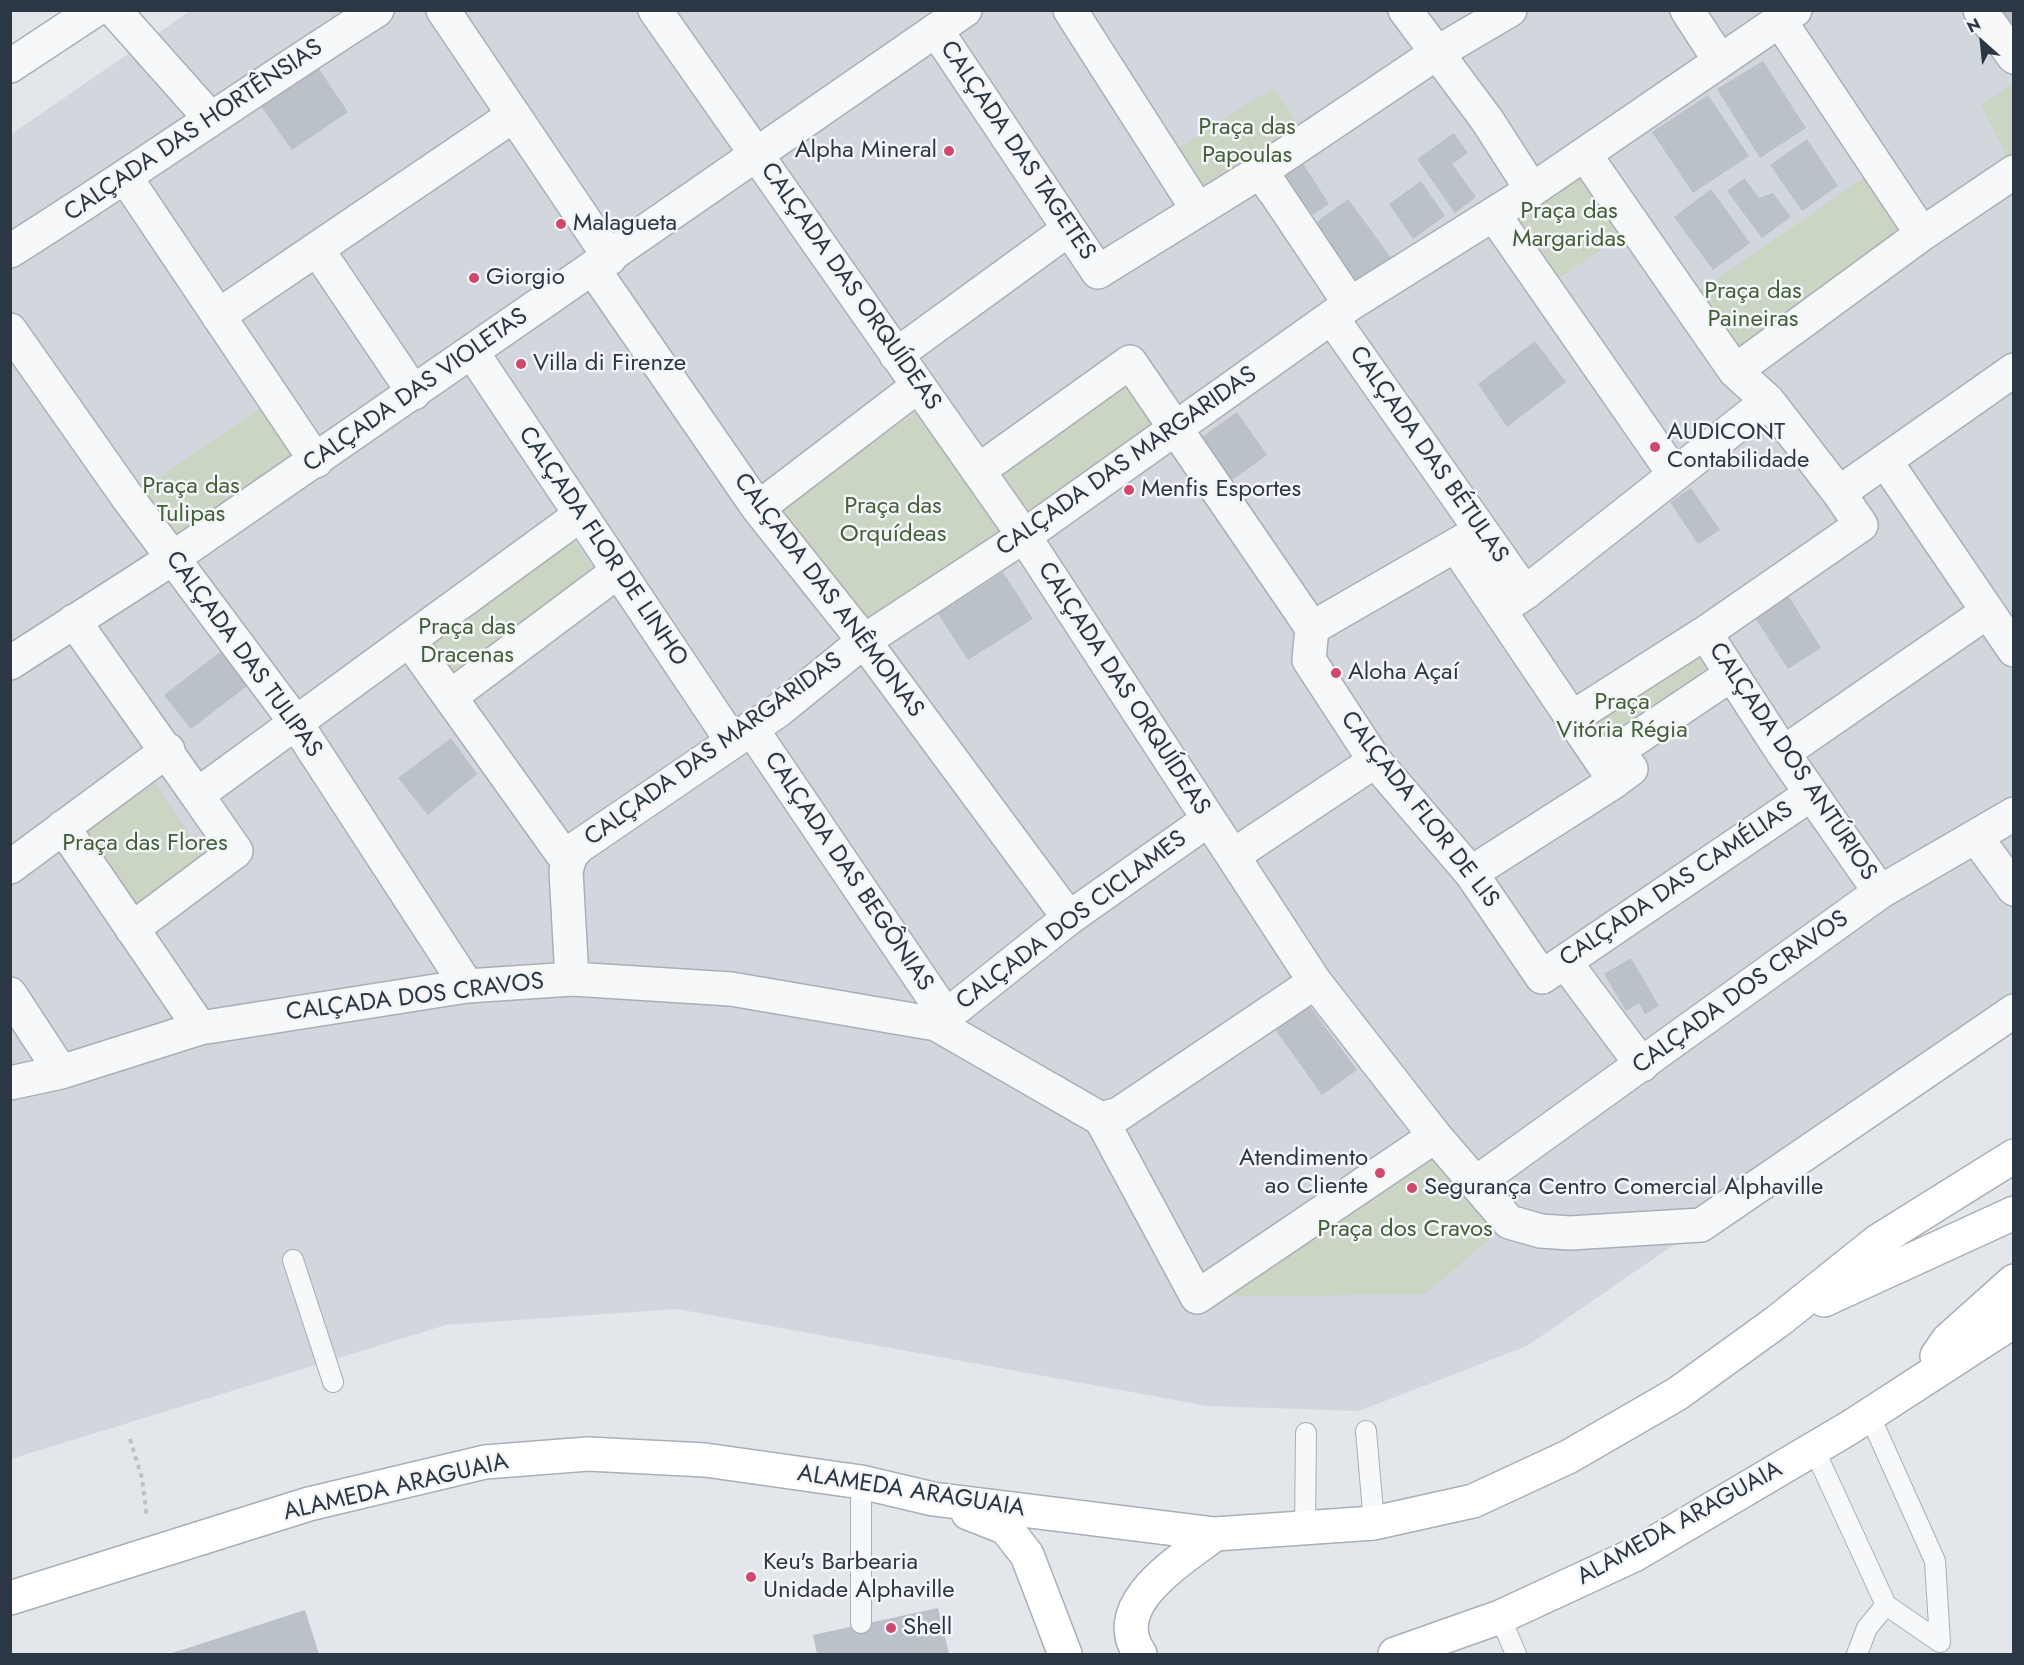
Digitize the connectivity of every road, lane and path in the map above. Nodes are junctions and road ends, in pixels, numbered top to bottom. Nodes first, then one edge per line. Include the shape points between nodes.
1 (94, 10) edge
2 (114, 10) edge
3 (443, 10) edge
4 (965, 10) edge
5 (1070, 10) edge
6 (1405, 10) edge
7 (1510, 10) edge
8 (1687, 10) edge
9 (1980, 10) edge
10 (658, 11) edge
11 (370, 12) edge
12 (1788, 16) edge
13 (936, 30) junction
14 (1435, 54) junction
15 (2013, 57) edge
16 (1720, 61) junction
17 (10, 66) edge
18 (514, 116) junction
19 (210, 118) junction
20 (758, 156) junction
21 (1592, 165) dead end
22 (1261, 171) junction
23 (2013, 172) edge
24 (126, 178) junction
25 (1532, 190) junction
26 (1198, 210) junction
27 (1501, 225) dead end
28 (1070, 229) junction
29 (1922, 234) junction
30 (317, 249) junction
31 (10, 251) edge
32 (602, 264) junction
33 (1341, 311) junction
34 (218, 316) junction
35 (10, 330) edge
36 (472, 352) junction
37 (896, 355) junction
38 (2013, 370) edge
39 (1734, 371) junction
40 (918, 386) junction
41 (414, 393) junction
42 (1768, 401) junction
43 (1174, 430) junction
44 (316, 461) junction
45 (1886, 462) junction
46 (978, 471) junction
47 (1674, 474) junction
48 (1839, 493) junction
49 (758, 508) junction
50 (580, 515) junction
51 (1024, 536) junction
52 (1469, 538) junction
53 (173, 558) junction
54 (617, 572) junction
55 (1512, 601) junction
56 (1987, 612) junction
57 (74, 621) junction
58 (1312, 628) junction
59 (1705, 633) junction
60 (864, 640) junction
61 (410, 641) junction
62 (2013, 650) edge
63 (10, 663) edge
64 (1732, 674) junction
65 (450, 697) junction
66 (1572, 718) junction
67 (296, 723) junction
68 (741, 735) junction
69 (168, 750) junction
70 (1783, 753) junction
71 (1375, 761) junction
72 (1615, 781) junction
73 (1811, 794) junction
74 (197, 795) junction
75 (2013, 814) edge
76 (1208, 820) junction
77 (63, 827) junction
78 (1976, 837) junction
79 (1234, 855) junction
80 (568, 862) junction
81 (10, 867) edge
82 (1471, 873) junction
83 (2013, 889) edge
84 (1880, 892) junction
85 (1069, 918) junction
86 (132, 929) junction
87 (1554, 969) junction
88 (572, 979) junction
89 (1315, 982) junction
90 (467, 987) junction
91 (10, 994) edge
92 (2013, 1011) edge
93 (941, 1019) junction
94 (200, 1028) junction
95 (1642, 1065) junction
96 (62, 1072) junction
97 (10, 1083) edge
98 (1101, 1119) junction
99 (1435, 1136) junction
100 (2013, 1156) edge
101 (1476, 1183) junction
102 (2013, 1213) edge
103 (293, 1260) dead end
104 (2013, 1281) edge
105 (1778, 1321) junction
106 (2013, 1321) edge
107 (1918, 1381) junction
108 (333, 1382) dead end
109 (1869, 1414) junction
110 (1366, 1431) dead end
111 (1306, 1433) dead end
112 (130, 1439) dead end
113 (1814, 1449) junction
114 (861, 1482) junction
115 (933, 1499) junction
116 (146, 1511) dead end
117 (1374, 1523) junction
118 (1305, 1529) junction
119 (1215, 1534) junction
120 (10, 1598) edge
121 (1886, 1605) junction
122 (1500, 1617) junction
123 (861, 1623) dead end
124 (1943, 1648) edge
125 (1065, 1654) edge
126 (1140, 1654) edge
127 (1395, 1654) edge
128 (1516, 1654) edge
129 (1857, 1654) edge

1 - 17 street
2 - 19 street
3 - 18 street, CALÇADA DAS ANÊMONAS
4 - 13 street, CALÇADA DAS VIOLETAS
5 - 26 street
6 - 14 street
7 - 14 street
8 - 16 street
9 - 15 street
10 - 20 street, CALÇADA DAS ORQUÍDEAS
11 - 19 street, CALÇADA DAS HORTÊNSIAS
12 - 16 street, CALÇADA DAS MARGARIDAS
12 - 29 street
13 - 20 street, CALÇADA DAS VIOLETAS
13 - 28 street, CALÇADA DAS TAGETES
14 - 22 street
14 - 25 street via 1487,120
16 - 25 street, CALÇADA DAS MARGARIDAS
18 - 30 street
18 - 32 street, CALÇADA DAS ANÊMONAS
19 - 24 street, CALÇADA DAS HORTÊNSIAS
20 - 32 street, CALÇADA DAS VIOLETAS
20 - 37 street, CALÇADA DAS ORQUÍDEAS
21 - 39 street
22 - 26 street
22 - 33 street, CALÇADA DAS BÉTULAS
23 - 29 street
24 - 31 street, CALÇADA DAS HORTÊNSIAS
24 - 34 street
25 - 33 street, CALÇADA DAS MARGARIDAS
26 - 28 street, CALÇADA DAS TAGETES via 1098,272
27 - 47 street
28 - 37 street
29 - 39 street
30 - 34 street
30 - 41 street
32 - 36 street, CALÇADA DAS VIOLETAS
32 - 49 street, CALÇADA DAS ANÊMONAS
33 - 43 street, CALÇADA DAS MARGARIDAS
33 - 52 street, CALÇADA DAS BÉTULAS
34 - 44 street
35 - 53 street, CALÇADA DAS TULIPAS
36 - 41 street, CALÇADA DAS VIOLETAS
36 - 50 street, CALÇADA FLOR DE LINHO
37 - 40 street, CALÇADA DAS ORQUÍDEAS
38 - 45 street
39 - 42 street
40 - 46 street, CALÇADA DAS ORQUÍDEAS
40 - 49 street
41 - 44 street, CALÇADA DAS VIOLETAS
42 - 47 street
42 - 48 street
43 - 46 street via 1130,362
43 - 51 street, CALÇADA DAS MARGARIDAS
43 - 58 street
44 - 53 street, CALÇADA DAS VIOLETAS
45 - 48 street
45 - 56 street
46 - 51 street, CALÇADA DAS ORQUÍDEAS
47 - 55 street
48 - 59 street via 1861,525
49 - 60 street, CALÇADA DAS ANÊMONAS
50 - 54 street, CALÇADA FLOR DE LINHO
50 - 61 street
51 - 60 street, CALÇADA DAS MARGARIDAS
51 - 76 street, CALÇADA DAS ORQUÍDEAS
52 - 55 street, CALÇADA DAS BÉTULAS
52 - 58 street
53 - 57 street, CALÇADA DAS VIOLETAS
53 - 67 street, CALÇADA DAS TULIPAS
54 - 65 street
54 - 68 street, CALÇADA FLOR DE LINHO
55 - 66 street, CALÇADA DAS BÉTULAS
56 - 62 street
56 - 70 street
57 - 63 street, CALÇADA DAS VIOLETAS
57 - 69 street
58 - 71 street, CALÇADA FLOR DE LIS via 1309,660
59 - 64 street, CALÇADA DOS ANTÚRIOS
59 - 66 street
60 - 68 street, CALÇADA DAS MARGARIDAS via 779,710
60 - 85 street, CALÇADA DAS ANÊMONAS
61 - 65 street
61 - 67 street
64 - 70 street, CALÇADA DOS ANTÚRIOS
64 - 72 street via 1617,751 1631,769
65 - 80 street
66 - 72 street, CALÇADA DAS BÉTULAS
67 - 74 street
67 - 90 street, CALÇADA DAS TULIPAS
68 - 80 street, CALÇADA DAS MARGARIDAS via 584,843
68 - 93 street, CALÇADA DAS BEGÔNIAS
69 - 74 street
69 - 77 street
70 - 73 street, CALÇADA DOS ANTÚRIOS
71 - 79 street
71 - 82 street, CALÇADA FLOR DE LIS
72 - 82 street
73 - 84 street, CALÇADA DOS ANTÚRIOS
73 - 87 street, CALÇADA DAS CAMÉLIAS
74 - 86 street via 236,851
75 - 78 street, CALÇADA DOS CRAVOS
76 - 79 street, CALÇADA DAS ORQUÍDEAS
76 - 85 street, CALÇADA DOS CICLAMES
77 - 81 street
77 - 86 street
78 - 83 street
78 - 84 street, CALÇADA DOS CRAVOS
79 - 89 street, CALÇADA DAS ORQUÍDEAS
80 - 88 street, CALÇADA DAS MARGARIDAS
82 - 87 street, CALÇADA FLOR DE LIS
84 - 95 street, CALÇADA DOS CRAVOS
85 - 93 street, CALÇADA DOS CICLAMES
86 - 94 street
87 - 95 street, CALÇADA FLOR DE LIS
88 - 90 street, CALÇADA DOS CRAVOS
88 - 93 street, CALÇADA DOS CRAVOS via 731,989
89 - 98 street via 1119,1114
89 - 99 street, CALÇADA DAS ORQUÍDEAS
90 - 94 street, CALÇADA DOS CRAVOS
91 - 96 street
92 - 101 street, CALÇADA DAS ORQUÍDEAS via 1701,1225 1570,1233 1540,1231 1509,1222
93 - 98 street, CALÇADA DOS CRAVOS
94 - 96 street, CALÇADA DOS CRAVOS
95 - 101 street, CALÇADA DOS CRAVOS
96 - 97 street, CALÇADA DOS CRAVOS
98 - 99 street via 1197,1297
99 - 101 street, CALÇADA DAS ORQUÍDEAS
100 - 105 main road, ALAMEDA ARAGUAIA via 1878,1240
102 - 105 main road, ALAMEDA ARAGUAIA
103 - 108 lane
104 - 107 main road, ALAMEDA ARAGUAIA via 1948,1340
105 - 117 main road, ALAMEDA ARAGUAIA via 1677,1394 1568,1457 1473,1501
106 - 107 main road, ALAMEDA ARAGUAIA
107 - 109 main road, ALAMEDA ARAGUAIA
109 - 113 main road, ALAMEDA ARAGUAIA
109 - 124 lane via 1935,1561
110 - 117 lane
111 - 118 lane
112 - 116 path via 142,1478
113 - 121 lane
113 - 122 main road, ALAMEDA ARAGUAIA via 1634,1555
114 - 115 main road, ALAMEDA ARAGUAIA
114 - 120 main road, ALAMEDA ARAGUAIA via 705,1460 588,1454 485,1462 309,1504
114 - 123 lane
115 - 119 main road, ALAMEDA ARAGUAIA
115 - 125 main road via 1006,1528 1027,1556
117 - 118 main road, ALAMEDA ARAGUAIA
118 - 119 main road, ALAMEDA ARAGUAIA
119 - 126 main road via 1166,1569 1149,1587 1134,1614 1131,1629
121 - 124 lane
121 - 129 lane via 1867,1628
122 - 127 main road, ALAMEDA ARAGUAIA
122 - 128 lane

